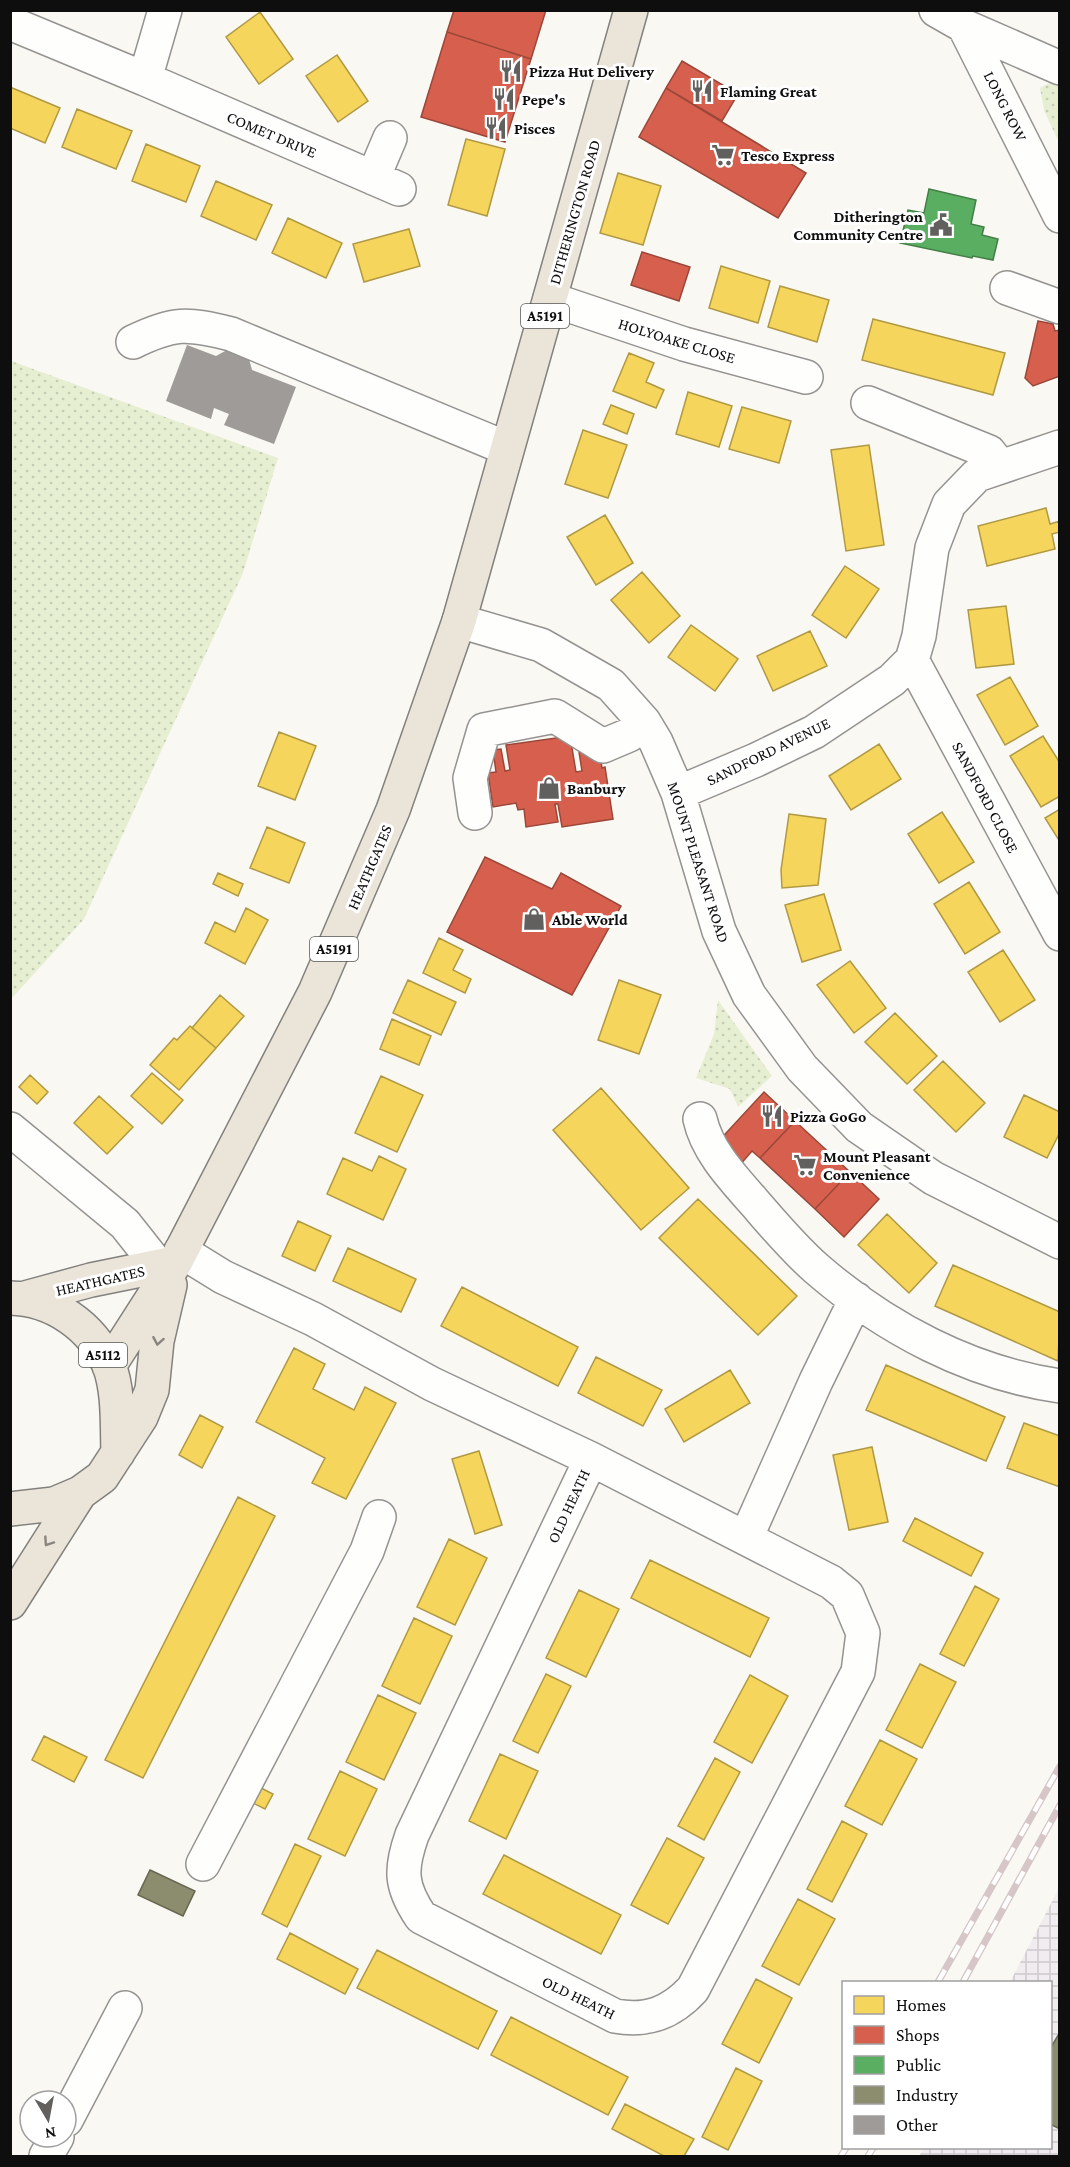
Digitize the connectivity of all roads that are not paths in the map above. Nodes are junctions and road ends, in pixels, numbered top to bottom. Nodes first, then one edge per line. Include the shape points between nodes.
1 (165, 10) edge
2 (632, 10) edge
3 (936, 10) edge
4 (10, 24) edge
5 (964, 26) junction
6 (1059, 68) edge
7 (145, 79) junction
8 (390, 138) dead end
9 (1059, 216) edge
10 (1007, 288) dead end
11 (550, 299) junction
12 (1059, 307) edge
13 (133, 342) dead end
14 (806, 377) dead end
15 (868, 403) dead end
16 (1059, 447) edge
17 (506, 448) junction
18 (1000, 466) junction
19 (459, 621) junction
20 (912, 660) junction
21 (644, 722) junction
22 (678, 793) junction
23 (475, 813) dead end
24 (1059, 934) edge
25 (700, 1119) dead end
26 (10, 1129) edge
27 (1059, 1242) edge
28 (172, 1260) junction
29 (18, 1298) edge
30 (856, 1299) junction
31 (109, 1366) junction
32 (1059, 1386) edge
33 (118, 1453) junction
34 (591, 1459) junction
35 (80, 1493) junction
36 (10, 1509) edge
37 (379, 1517) dead end
38 (746, 1538) junction
39 (10, 1603) edge
40 (203, 1864) dead end
41 (125, 2008) dead end
42 (78, 2097) edge

1 - 7 street
2 - 11 main road, DITHERINGTON ROAD / A5191
3 - 5 street
4 - 7 street, COMET DRIVE
5 - 6 street
5 - 9 street, LONG ROW
7 - 8 street, COMET DRIVE via 386,183
10 - 12 street
11 - 14 street, HOLYOAKE CLOSE via 684,344
11 - 17 main road, DITHERINGTON ROAD / A5191
13 - 17 street via 162,328 193,325 231,334
15 - 18 street via 989,452
16 - 18 street
17 - 19 main road, DITHERINGTON ROAD / A5191
18 - 20 street via 977,475 949,504 932,548
19 - 21 street, MOUNT PLEASANT ROAD via 541,645 611,685
19 - 28 main road, HEATHGATES / A5191 via 393,810 315,992
20 - 22 street, SANDFORD AVENUE via 892,680 814,732
20 - 24 street, SANDFORD CLOSE
21 - 22 street, MOUNT PLEASANT ROAD
21 - 23 street via 630,735 603,746 555,716 484,730 470,778
22 - 27 street, MOUNT PLEASANT ROAD via 719,931 749,995 802,1068 859,1126 933,1178
25 - 30 street via 704,1137 736,1182 816,1268
26 - 28 street, OLD HEATH
28 - 29 main road, HEATHGATES
28 - 31 main road, HEATHGATES / A5191
28 -> 33 main road, A5191 via 152,1390 141,1417
28 - 34 street, OLD HEATH via 223,1277 313,1319 432,1384
29 - 31 main road, A5112 via 61,1311 90,1334
30 - 32 street via 904,1332 978,1365
30 - 38 street
31 - 33 main road, A5112 via 116,1403
33 - 35 main road via 102,1477
34 - 38 street, OLD HEATH
34 - 38 street, OLD HEATH via 412,1834 403,1875 407,1896 421,1917 615,2016 632,2019 667,2011 693,1989 858,1672 863,1633 847,1595 831,1582
35 - 36 main road via 54,1504
35 -> 39 main road
37 - 40 street via 367,1551
41 - 42 street

